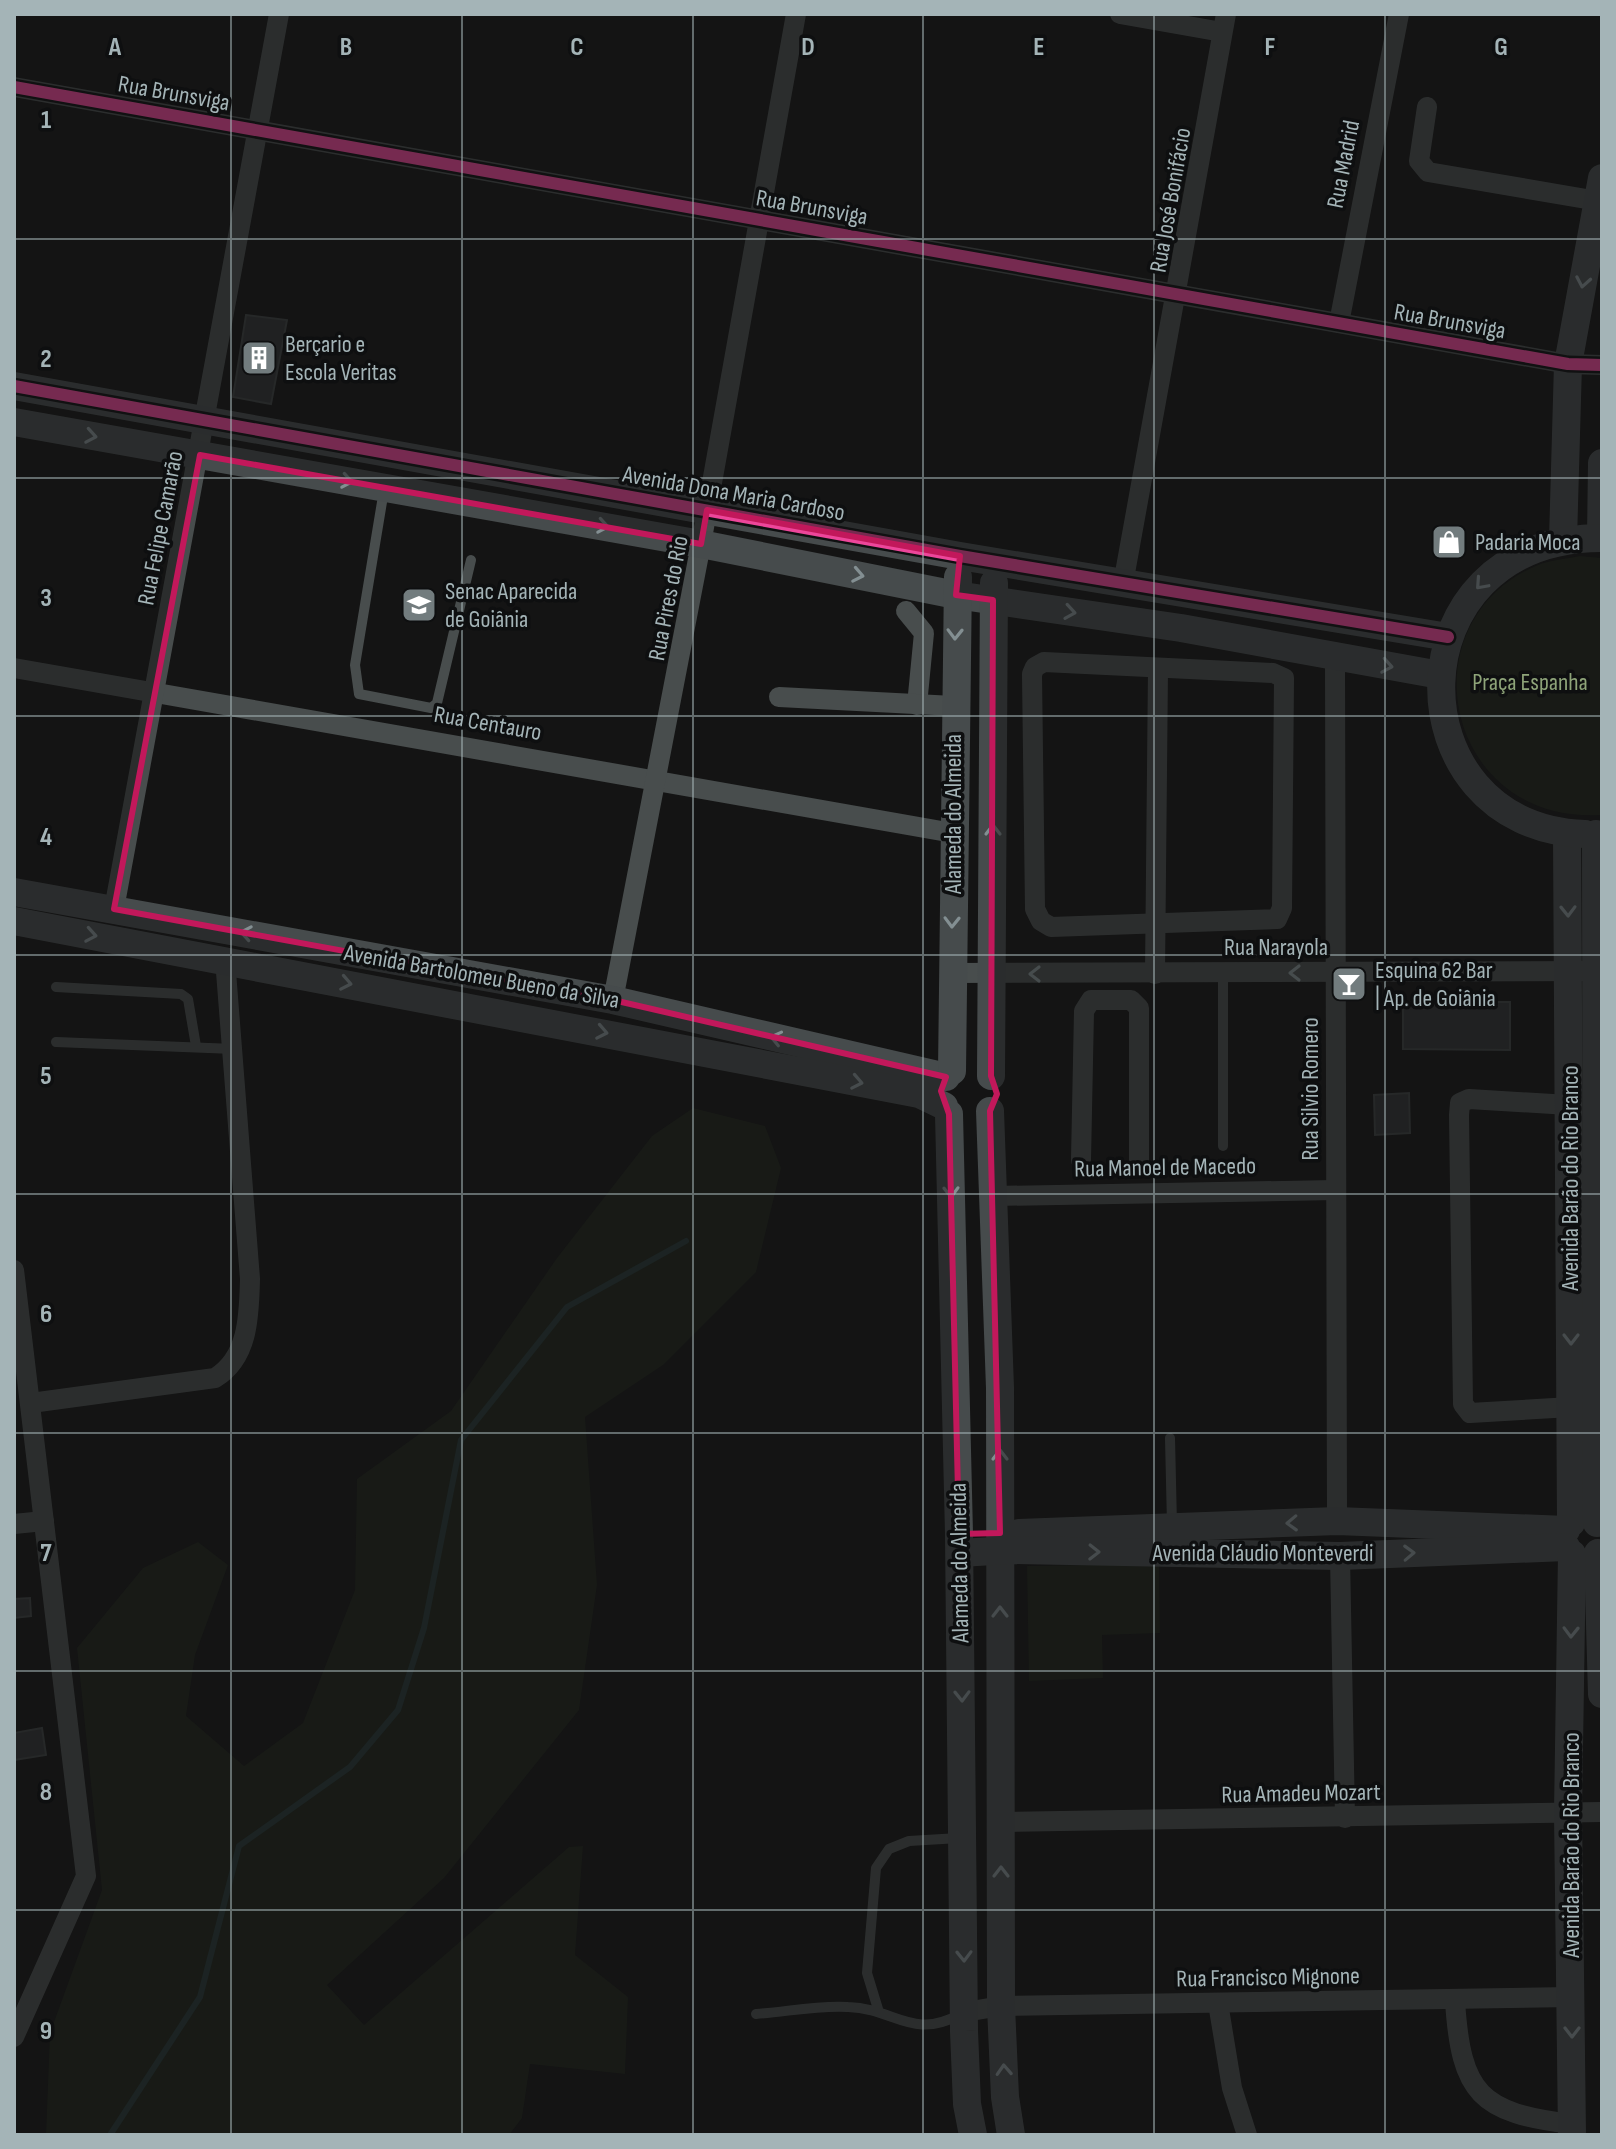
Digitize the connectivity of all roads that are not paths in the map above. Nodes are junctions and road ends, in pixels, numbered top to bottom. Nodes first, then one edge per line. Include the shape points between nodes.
1 (279, 14) edge
2 (796, 14) edge
3 (1120, 14) edge
4 (1399, 14) edge
5 (1224, 23) edge
6 (14, 87) edge
7 (1427, 107) dead end
8 (259, 130) junction
9 (1600, 190) edge
10 (759, 219) junction
11 (1175, 294) junction
12 (1339, 323) junction
13 (1568, 364) junction
14 (1602, 365) edge
15 (14, 386) edge
16 (207, 421) junction
17 (14, 422) edge
18 (200, 455) junction
19 (1602, 463) edge
20 (385, 488) junction
21 (707, 510) junction
22 (1602, 538) edge
23 (1563, 540) junction
24 (701, 544) junction
25 (960, 556) junction
26 (471, 560) dead end
27 (996, 562) junction
28 (1123, 584) junction
29 (956, 595) junction
30 (993, 600) junction
31 (906, 611) dead end
32 (1448, 637) junction
33 (1335, 657) junction
34 (14, 668) edge
35 (1158, 668) junction
36 (1440, 675) junction
37 (156, 692) junction
38 (779, 697) dead end
39 (917, 705) junction
40 (954, 706) junction
41 (655, 778) junction
42 (953, 833) junction
43 (1567, 833) junction
44 (1599, 833) edge
45 (14, 892) edge
46 (114, 909) junction
47 (14, 921) edge
48 (1154, 923) junction
49 (225, 959) junction
50 (1569, 971) junction
51 (1600, 971) edge
52 (1335, 972) junction
53 (951, 973) junction
54 (1223, 973) junction
55 (994, 974) junction
56 (1111, 974) junction
57 (1155, 974) junction
58 (56, 987) dead end
59 (613, 1000) junction
60 (1113, 1000) junction
61 (56, 1042) dead end
62 (196, 1046) junction
63 (234, 1049) junction
64 (949, 1074) junction
65 (991, 1076) junction
66 (1569, 1105) junction
67 (946, 1110) junction
68 (990, 1111) junction
69 (1223, 1146) dead end
70 (1081, 1160) dead end
71 (1139, 1163) dead end
72 (1336, 1190) junction
73 (995, 1196) junction
74 (1599, 1249) edge
75 (14, 1270) edge
76 (31, 1403) junction
77 (1571, 1407) junction
78 (1170, 1438) dead end
79 (44, 1521) junction
80 (1337, 1521) junction
81 (14, 1524) edge
82 (1172, 1527) junction
83 (1584, 1538) edge
84 (1000, 1542) junction
85 (959, 1543) junction
86 (1340, 1556) junction
87 (1602, 1694) edge
88 (1602, 1812) edge
89 (1568, 1813) junction
90 (1345, 1818) junction
91 (1001, 1822) junction
92 (963, 1838) junction
93 (1572, 1997) junction
94 (1455, 2001) junction
95 (1218, 2003) junction
96 (1001, 2006) junction
97 (878, 2009) junction
98 (965, 2012) junction
99 (756, 2014) dead end
100 (14, 2037) edge
101 (1572, 2129) edge
102 (973, 2135) edge
103 (1011, 2135) edge
104 (1247, 2135) edge

1 - 8 street, Rua Felipe Camarão
2 - 10 street, Rua Pires do Rio
3 - 5 street
4 - 12 street, Rua Madrid
5 - 11 street, Rua José Bonifácio
6 - 8 street, Rua Brunsviga
7 - 9 street via 1419,161 1428,172
8 - 10 street, Rua Brunsviga
8 - 16 street, Rua Felipe Camarão
9 -> 13 street
10 - 11 street, Rua Brunsviga
10 - 21 street, Rua Pires do Rio
11 - 12 street, Rua Brunsviga
11 - 28 street, Rua José Bonifácio
12 - 13 street, Rua Brunsviga
13 - 14 street, Rua Brunsviga
13 - 23 street
15 - 16 street, Avenida Dona Maria Cardoso
16 - 18 street, Rua Felipe Camarão
16 - 21 street, Avenida Dona Maria Cardoso
17 -> 18 street
18 -> 20 street
18 - 37 street, Rua Felipe Camarão
19 - 22 street
20 -> 24 street
20 - 26 lane via 355,665 359,694 431,708 437,703
21 - 24 street, Rua Pires do Rio
21 - 25 street, Avenida Dona Maria Cardoso
22 - 23 street
23 -> 32 street via 1525,551 1492,572 1465,602
24 -> 29 street
24 - 41 street, Rua Pires do Rio
25 - 27 street, Avenida Dona Maria Cardoso
25 - 29 street, Alameda do Almeida
27 - 28 street, Avenida Dona Maria Cardoso
27 - 30 street, Alameda do Almeida
28 - 32 street, Avenida Dona Maria Cardoso
29 - 30 street
29 -> 40 street, Alameda do Almeida
30 -> 33 street
55 -> 30 street, Alameda do Almeida
31 - 39 street via 924,633
32 - 36 street
33 -> 36 street
33 - 52 street, Rua Silvio Romero
34 - 37 street, Rua Centauro
35 - 48 street
35 - 48 street via 1273,673 1284,678 1287,690 1280,916
35 - 48 street via 1044,662 1032,674 1037,916 1051,927
36 - 43 street via 1443,720 1459,761 1478,785 1524,821
37 - 41 street, Rua Centauro
37 - 46 street, Rua Felipe Camarão
38 - 39 street
39 - 40 street
40 - 42 street, Alameda do Almeida
41 - 42 street, Rua Centauro
41 - 59 street, Rua Pires do Rio
42 -> 53 street, Alameda do Almeida
43 - 44 street
43 -> 50 street, Avenida Barão do Rio Branco
44 - 51 street, Avenida Barão do Rio Branco
45 - 46 street, Avenida Bartolomeu Bueno da Silva
59 -> 46 street, Avenida Bartolomeu Bueno da Silva
47 -> 49 street, Avenida Bartolomeu Bueno da Silva
48 - 57 street
49 - 63 street
49 -> 67 street, Avenida Bartolomeu Bueno da Silva via 919,1094
50 - 51 street, Rua Narayola
50 - 52 street, Rua Narayola
50 - 66 street, Avenida Barão do Rio Branco
51 - 74 street, Avenida Barão do Rio Branco
52 -> 54 street, Rua Narayola
52 - 72 street, Rua Silvio Romero
53 - 55 street, Rua Narayola
53 - 64 street, Alameda do Almeida
54 - 57 street, Rua Narayola
54 - 69 lane
56 -> 55 street, Rua Narayola
55 - 65 street, Alameda do Almeida
56 - 57 street, Rua Narayola
56 - 60 street
58 - 62 lane via 181,994 188,999
64 -> 59 street, Avenida Bartolomeu Bueno da Silva
60 - 70 street via 1091,1000 1084,1011
60 - 71 street via 1131,1000 1139,1008
61 - 62 lane
62 - 63 lane
63 - 76 street via 250,1279 238,1355 215,1378
64 - 65 street via 965,1065 980,1067
64 - 67 street via 941,1091
65 - 68 street via 997,1094
66 -> 77 street, Avenida Barão do Rio Branco
66 - 77 street via 1469,1099 1460,1103 1459,1115 1463,1404 1470,1413
67 - 68 street via 963,1121 978,1120
67 -> 85 street, Alameda do Almeida
68 - 73 street, Alameda do Almeida
72 - 73 street, Rua Manoel de Macedo
72 - 80 street, Rua Silvio Romero
84 -> 73 street, Alameda do Almeida
74 - 83 street, Avenida Barão do Rio Branco
75 - 76 street
76 - 79 street
77 - 83 street, Avenida Barão do Rio Branco
78 - 82 lane
79 - 81 street
79 - 100 street via 86,1876
80 -> 82 street, Avenida Cláudio Monteverdi
80 - 83 street, Avenida Cláudio Monteverdi
82 - 84 street, Avenida Cláudio Monteverdi
86 -> 83 street, Avenida Cláudio Monteverdi
83 - 87 street, Avenida Barão do Rio Branco
83 -> 89 street, Avenida Barão do Rio Branco
84 - 85 street, Avenida Cláudio Monteverdi
84 -> 86 street, Avenida Cláudio Monteverdi
91 -> 84 street, Alameda do Almeida
85 -> 92 street, Alameda do Almeida
86 - 90 street
88 - 89 street, Rua Amadeu Mozart
89 - 90 street, Rua Amadeu Mozart
89 - 93 street, Avenida Barão do Rio Branco
90 - 91 street, Rua Amadeu Mozart
96 -> 91 street, Alameda do Almeida
92 - 97 lane via 909,1841 889,1849 876,1868 867,1973
92 -> 98 street, Alameda do Almeida
93 - 94 street, Rua Francisco Mignone
93 -> 101 street, Avenida Barão do Rio Branco
94 - 95 street, Rua Francisco Mignone
94 - 101 street via 1458,2049 1481,2097 1521,2118
95 - 96 street, Rua Francisco Mignone
95 - 104 street via 1232,2088
96 - 98 street, Rua Francisco Mignone
103 -> 96 street, Alameda do Almeida
97 - 98 lane via 916,2026 940,2025
97 - 99 lane via 846,2006
98 - 102 street, Alameda do Almeida

